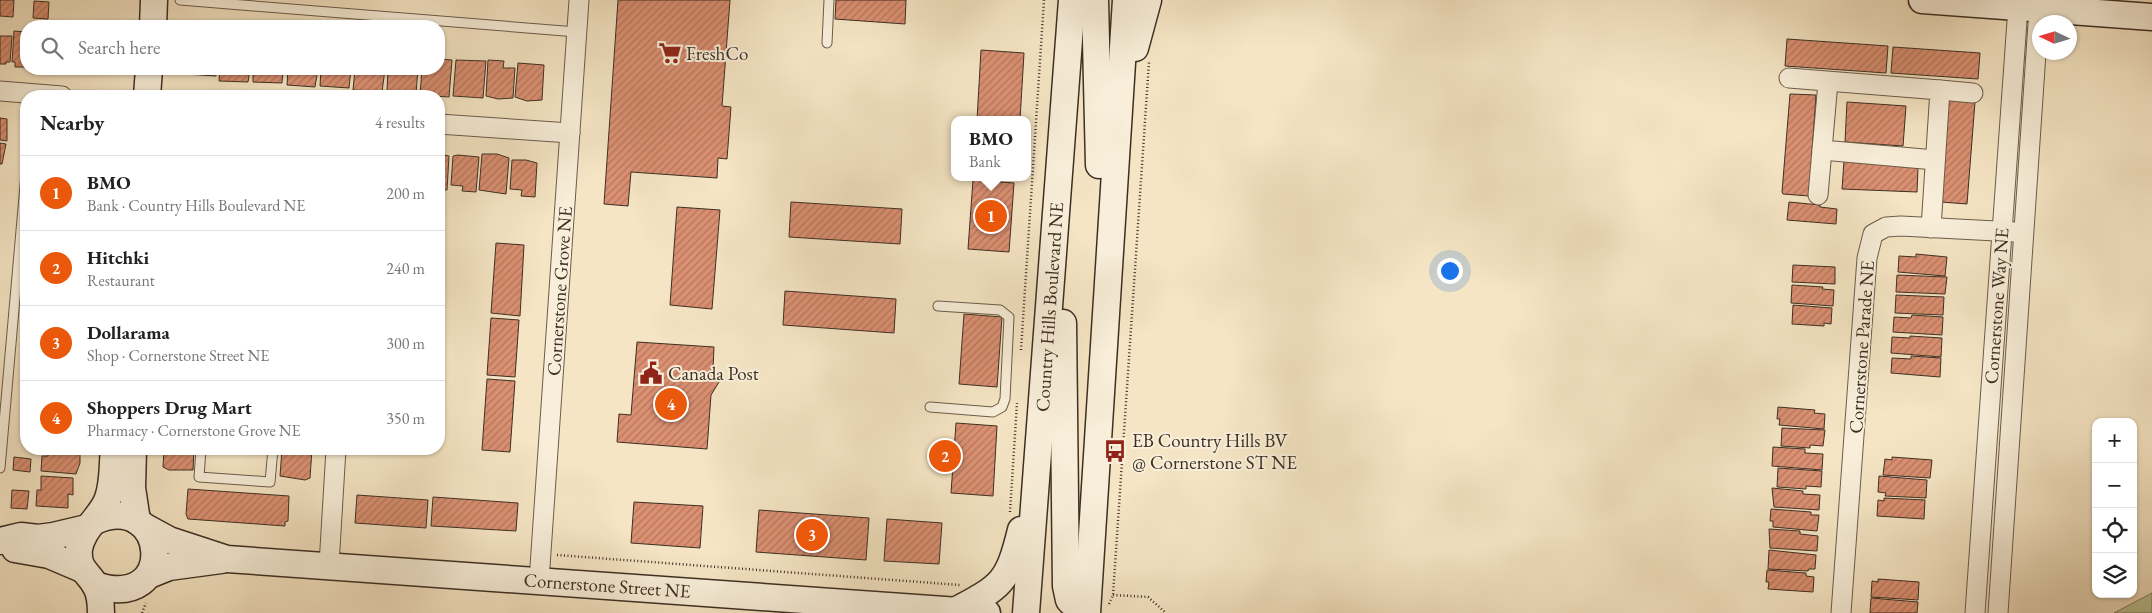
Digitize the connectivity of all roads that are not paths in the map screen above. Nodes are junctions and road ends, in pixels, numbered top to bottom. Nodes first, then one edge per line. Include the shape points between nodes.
1 (154, 0) edge
2 (180, 0) edge
3 (579, 0) edge
4 (829, 0) edge
5 (1072, 0) edge
6 (1095, 0) edge
7 (1126, 0) edge
8 (1148, 0) edge
9 (1922, 0) edge
10 (2029, 4) edge
11 (2152, 17) edge
12 (152, 20) edge
13 (428, 20) edge
14 (445, 21) edge
15 (577, 32) junction
16 (826, 43) dead end
17 (150, 75) edge
18 (1789, 78) dead end
19 (1828, 82) junction
20 (148, 90) edge
21 (1940, 90) junction
22 (0, 91) edge
23 (1973, 93) dead end
24 (20, 94) edge
25 (1118, 114) junction
26 (445, 124) edge
27 (570, 133) junction
28 (1822, 150) junction
29 (1935, 160) junction
30 (1818, 195) dead end
31 (1056, 208) junction
32 (1931, 228) junction
33 (2002, 231) junction
34 (2023, 232) junction
35 (20, 235) edge
36 (938, 306) dead end
37 (1103, 333) junction
38 (930, 407) dead end
39 (1, 427) edge
40 (1039, 446) junction
41 (113, 455) edge
42 (133, 455) edge
43 (201, 455) edge
44 (272, 455) edge
45 (336, 455) edge
46 (0, 468) edge
47 (91, 524) junction
48 (141, 524) junction
49 (0, 543) edge
50 (227, 559) junction
51 (329, 565) junction
52 (89, 577) junction
53 (142, 581) junction
54 (539, 581) junction
55 (955, 611) junction
56 (101, 613) edge
57 (123, 613) edge
58 (987, 613) edge
59 (1026, 613) edge
60 (1082, 613) edge
61 (1087, 613) edge
62 (1841, 613) edge
63 (1975, 613) edge
64 (1998, 613) edge

1 - 12 main road
2 - 13 lane
3 - 15 street, Cornerstone Grove NE
4 - 16 lane
5 - 31 main road, Country Hills Boulevard NE
6 - 37 main road
7 - 25 main road
8 - 25 main road
9 - 10 main road
10 - 11 main road
10 - 33 street, Cornerstone Way NE
10 - 34 street, Cornerstone Way NE
14 - 15 lane
15 - 27 street, Cornerstone Grove NE
17 - 20 main road
18 - 19 street
19 - 21 street
19 - 28 street
21 - 23 street
21 - 29 street
22 - 24 street
25 - 37 main road
26 - 27 street
27 - 54 street, Cornerstone Grove NE
28 - 29 street
28 - 30 street
29 - 32 street
31 - 40 main road, Country Hills Boulevard NE
31 - 60 main road via 1062,266 1066,586 1070,600
32 - 33 street, Cornerstone Parade NE
32 - 62 street, Cornerstone Parade NE via 1886,227 1874,234 1869,244
33 - 34 street, Cornerstone Parade NE
33 - 63 street, Cornerstone Way NE
34 - 64 street, Cornerstone Way NE
35 - 39 lane
36 - 38 lane via 1000,310 1009,317 1005,399 1002,407 993,412
37 - 61 main road
39 - 46 lane
40 - 55 main road via 1008,573 985,595
40 - 59 main road, Country Hills Boulevard NE
41 - 47 main road via 109,496
42 - 48 main road via 132,488
43 - 44 lane via 199,478 270,482
45 - 51 street
47 - 48 main road via 117,515
47 - 49 main road via 53,536 21,536
47 - 52 main road via 79,550
48 - 50 main road, Cornerstone Street NE via 169,540
48 - 53 main road via 151,535 156,553
49 - 52 main road via 20,551 49,555
50 - 51 main road, Cornerstone Street NE
50 - 53 main road, Cornerstone Street NE via 169,567
51 - 54 main road, Cornerstone Street NE
52 - 53 main road via 120,591
52 - 56 main road
53 - 57 main road
54 - 55 main road, Cornerstone Street NE
55 - 58 main road, Cornerstone Street NE

